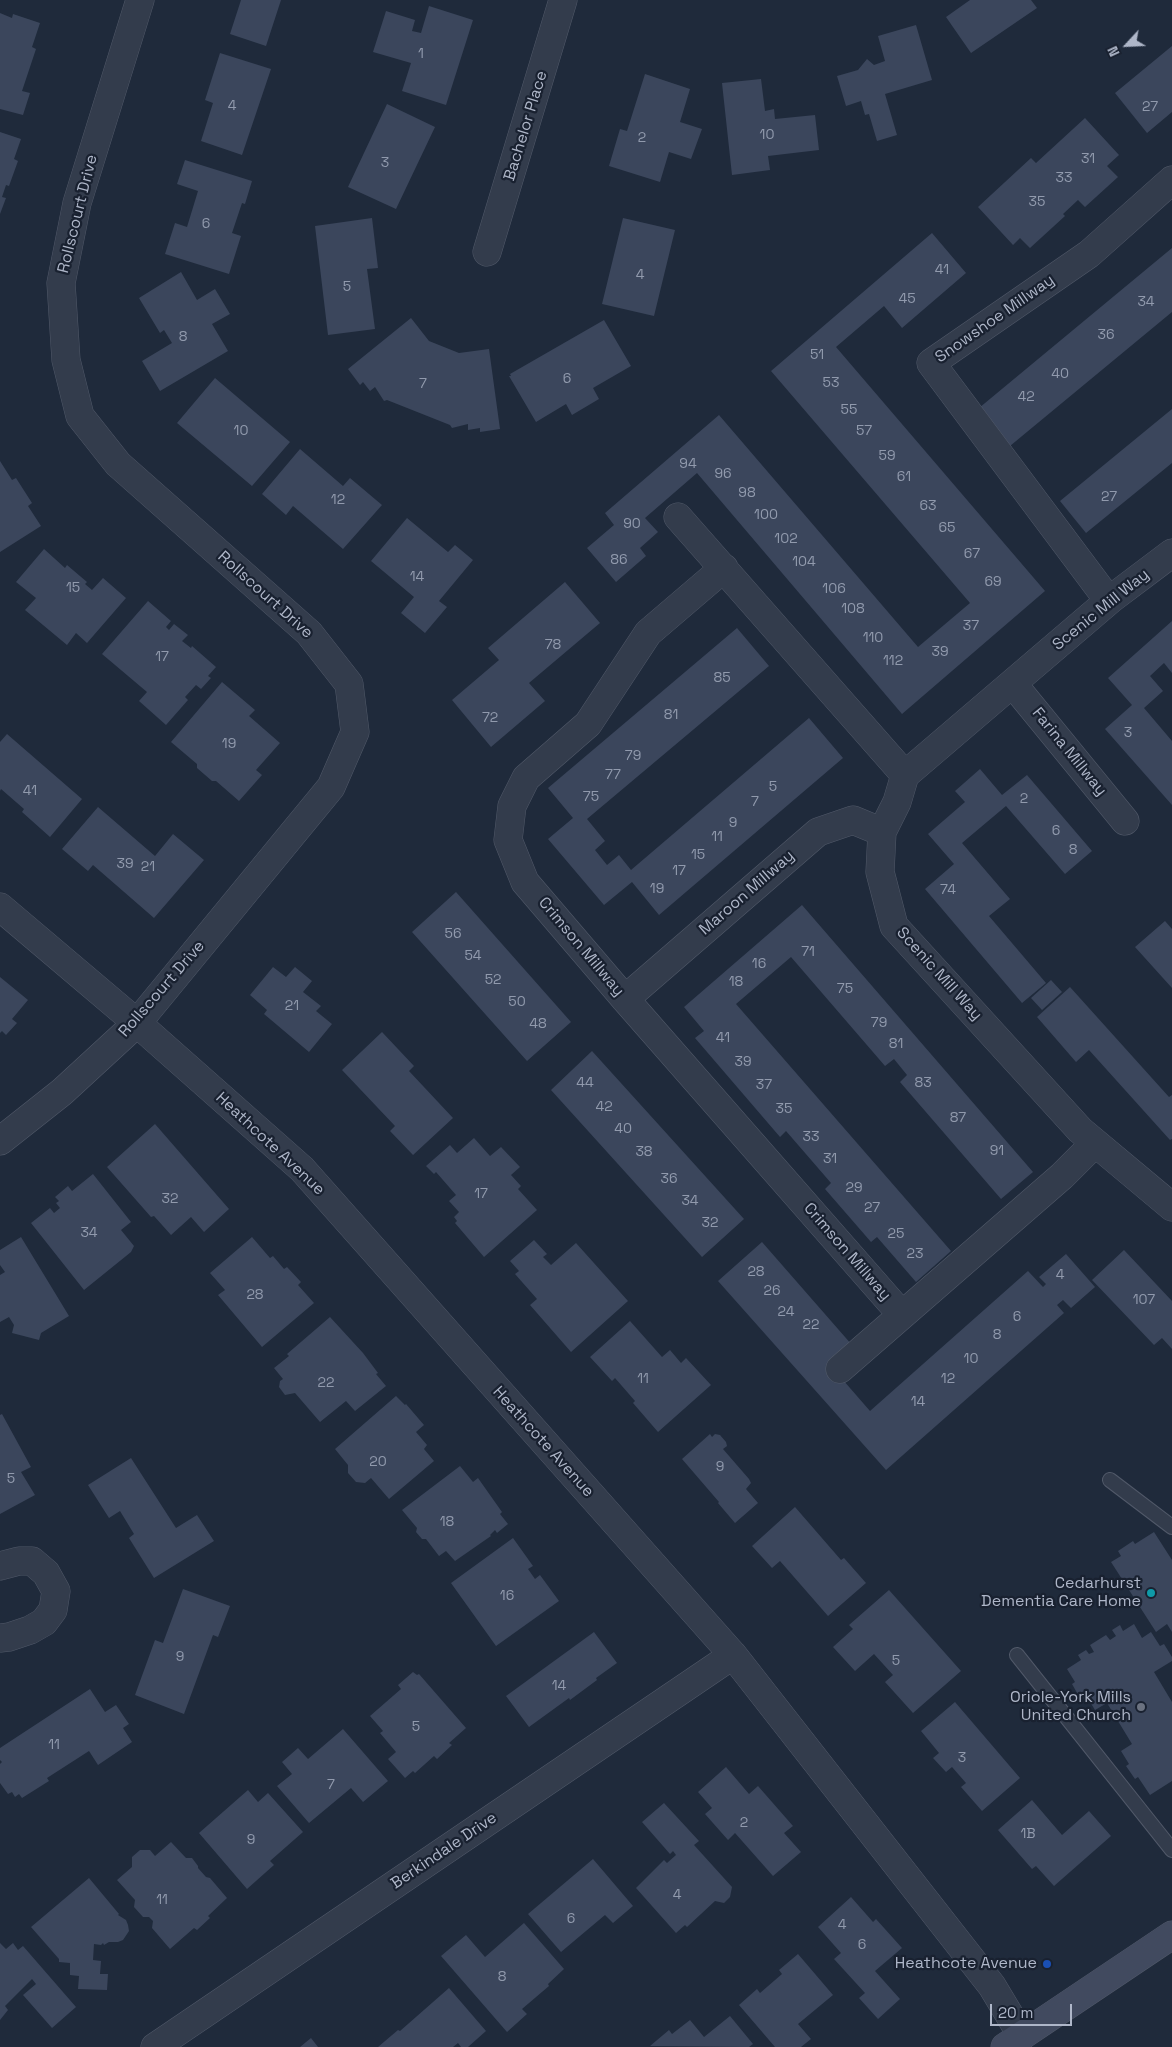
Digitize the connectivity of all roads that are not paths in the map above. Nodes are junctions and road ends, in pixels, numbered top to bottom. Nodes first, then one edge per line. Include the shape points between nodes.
1 (140, 0) edge
2 (563, 0) edge
3 (1172, 180) edge
4 (487, 252) dead end
5 (678, 517) dead end
6 (1172, 553) edge
7 (724, 568) junction
8 (1111, 599) junction
9 (1013, 684) junction
10 (905, 775) junction
11 (1125, 820) dead end
12 (882, 832) junction
13 (0, 907) edge
14 (625, 999) junction
15 (136, 1023) junction
16 (0, 1141) edge
17 (1095, 1143) junction
18 (1172, 1208) edge
19 (902, 1315) junction
20 (840, 1369) dead end
21 (1110, 1480) dead end
22 (1172, 1527) edge
23 (0, 1566) edge
24 (0, 1638) edge
25 (733, 1655) junction
26 (1017, 1655) dead end
27 (1172, 1850) edge
28 (1172, 1935) edge
29 (1013, 2041) edge
30 (155, 2047) edge

1 - 15 street, Rollscourt Drive via 77,203 61,283 66,360 80,416 118,464 310,633 349,684 355,732 331,787
2 - 4 street, Bachelor Place
3 - 8 street, Snowshoe Millway via 1089,254 931,363 1100,589
5 - 7 street
6 - 8 street, Scenic Mill Way
7 - 10 street
7 - 14 street, Crimson Millway via 648,633 588,724 526,778 512,806 508,840 525,882
8 - 9 street, Scenic Mill Way
9 - 10 street, Scenic Mill Way
9 - 11 street, Farina Millway
10 - 12 street, Scenic Mill Way via 898,802
12 - 14 street, Maroon Millway via 853,820 818,832
12 - 17 street, Scenic Mill Way via 880,872 894,926
13 - 15 street, Heathcote Avenue
14 - 19 street, Crimson Millway
15 - 16 street, Rollscourt Drive via 62,1092
15 - 25 street, Heathcote Avenue via 302,1169
17 - 18 street, Scenic Mill Way
17 - 19 street, Crimson Millway via 1062,1176
19 - 20 street, Crimson Millway
21 - 22 lane
23 - 24 street via 32,1561 46,1573 56,1591 53,1610 44,1622 30,1630
25 - 29 street, Heathcote Avenue via 992,1986
25 - 30 street, Berkindale Drive
26 - 27 lane
28 - 29 main road

